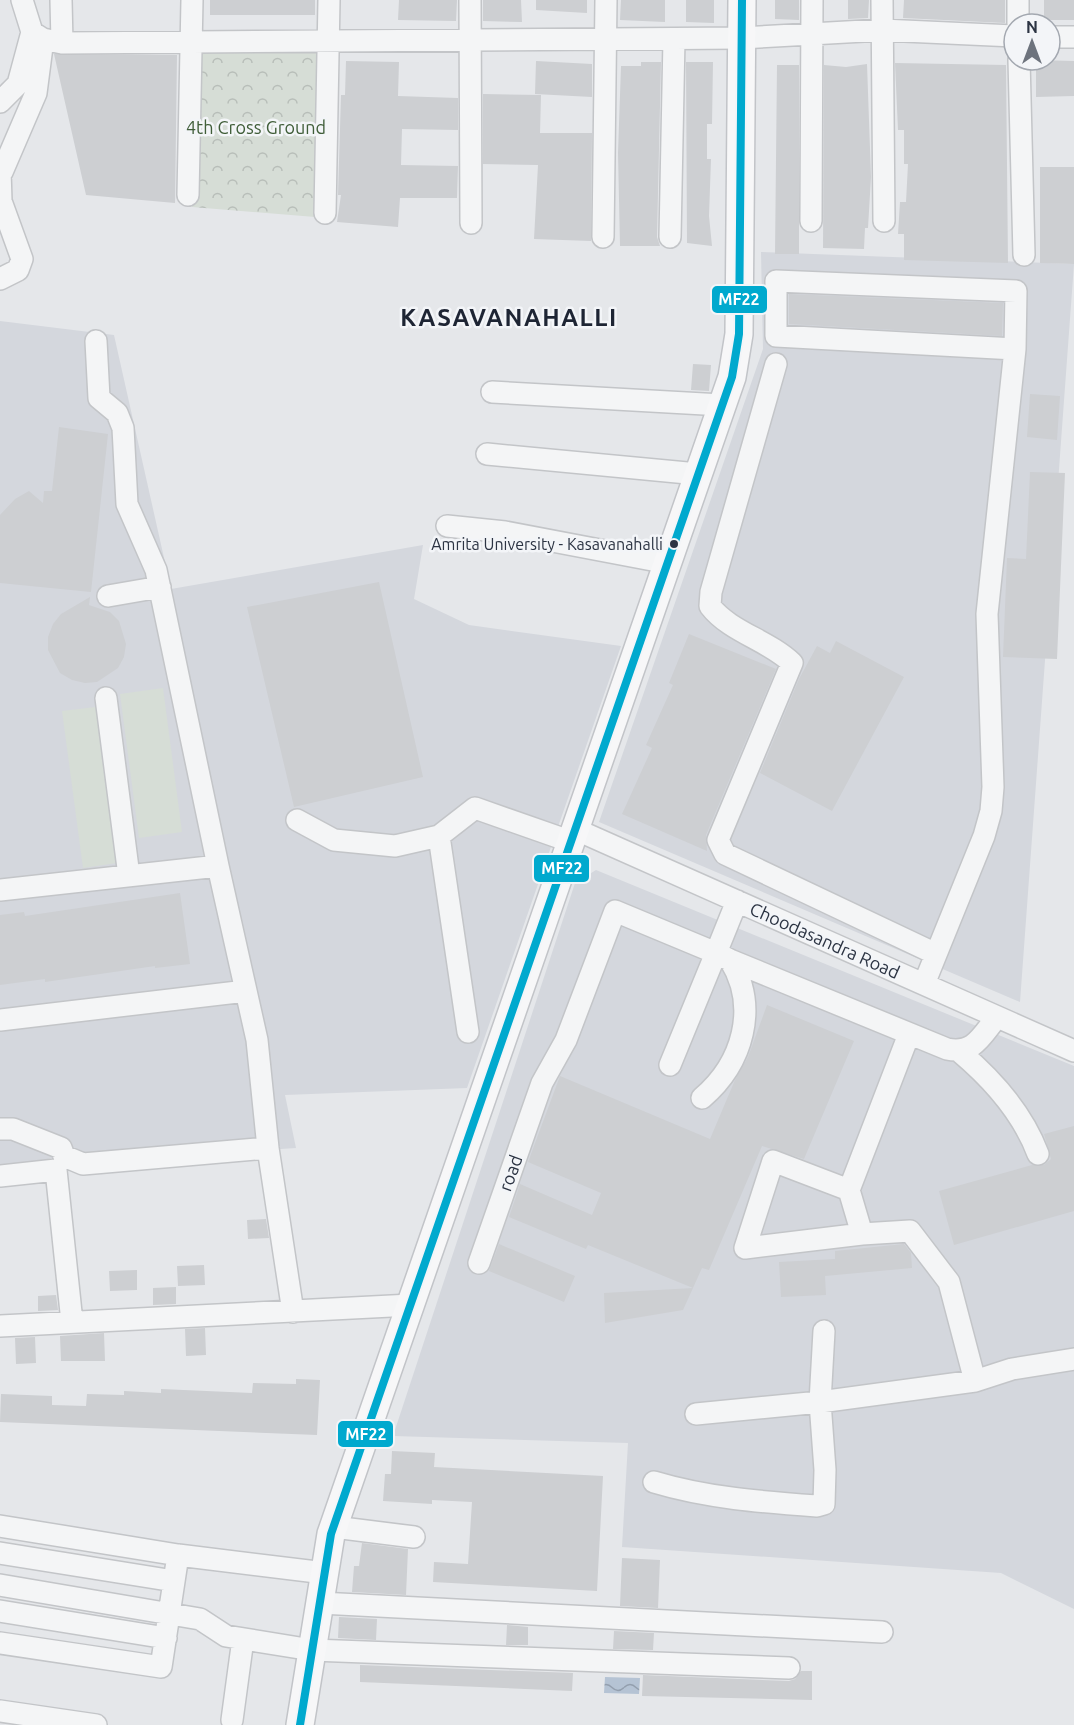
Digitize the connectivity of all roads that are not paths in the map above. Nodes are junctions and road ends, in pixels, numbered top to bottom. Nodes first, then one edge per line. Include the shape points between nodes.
1 (22, 0) edge
2 (61, 0) edge
3 (192, 0) edge
4 (329, 0) edge
5 (470, 0) edge
6 (606, 0) edge
7 (742, 0) edge
8 (812, 0) edge
9 (882, 0) edge
10 (882, 30) junction
11 (812, 34) junction
12 (1002, 35) edge
13 (46, 38) junction
14 (741, 38) junction
15 (606, 39) junction
16 (674, 39) junction
17 (470, 40) junction
18 (328, 41) junction
19 (191, 42) junction
20 (1019, 72) edge
21 (0, 102) edge
22 (1, 171) edge
23 (188, 195) dead end
24 (325, 213) dead end
25 (812, 221) dead end
26 (884, 221) dead end
27 (471, 223) dead end
28 (603, 237) dead end
29 (670, 237) dead end
30 (1024, 255) dead end
31 (0, 279) edge
32 (96, 340) dead end
33 (1015, 349) junction
34 (776, 364) dead end
35 (492, 392) dead end
36 (722, 405) junction
37 (487, 454) dead end
38 (698, 474) junction
39 (447, 526) dead end
40 (668, 563) junction
41 (160, 587) junction
42 (108, 596) dead end
43 (106, 698) dead end
44 (297, 820) dead end
45 (439, 836) junction
46 (575, 836) junction
47 (218, 866) junction
48 (129, 876) junction
49 (0, 890) edge
50 (737, 901) junction
51 (936, 954) junction
52 (723, 956) junction
53 (924, 984) junction
54 (246, 991) junction
55 (997, 1017) junction
56 (0, 1020) edge
57 (468, 1032) dead end
58 (909, 1034) junction
59 (1074, 1051) edge
60 (960, 1052) junction
61 (670, 1065) dead end
62 (702, 1098) dead end
63 (0, 1129) edge
64 (268, 1148) junction
65 (1038, 1154) dead end
66 (0, 1176) edge
67 (849, 1190) junction
68 (862, 1234) junction
69 (478, 1263) dead end
70 (411, 1305) junction
71 (293, 1312) junction
72 (72, 1322) junction
73 (0, 1326) edge
74 (824, 1331) dead end
75 (1074, 1359) edge
76 (975, 1381) junction
77 (820, 1402) junction
78 (696, 1414) dead end
79 (654, 1482) dead end
80 (0, 1526) edge
81 (334, 1527) junction
82 (46, 1534) junction
83 (414, 1537) dead end
84 (112, 1544) junction
85 (0, 1553) edge
86 (178, 1555) junction
87 (42, 1560) junction
88 (108, 1570) junction
89 (325, 1573) junction
90 (174, 1581) junction
91 (0, 1585) edge
92 (39, 1592) junction
93 (103, 1602) junction
94 (320, 1603) junction
95 (0, 1611) edge
96 (170, 1613) junction
97 (35, 1618) junction
98 (100, 1628) junction
99 (882, 1632) dead end
100 (166, 1638) junction
101 (243, 1639) junction
102 (0, 1643) edge
103 (31, 1648) junction
104 (312, 1650) junction
105 (96, 1657) junction
106 (789, 1668) dead end
107 (0, 1711) edge
108 (232, 1720) dead end
109 (96, 1725) edge
110 (300, 1725) edge

1 - 13 street
2 - 13 street
3 - 19 street
4 - 18 street
5 - 17 street
6 - 15 street
7 - 14 main road
8 - 11 street
9 - 10 street
10 - 11 street
10 - 12 street
10 - 26 street
11 - 14 street
11 - 25 street
13 - 19 street
13 - 21 street via 18,84
13 - 22 street via 36,93
14 - 16 street
14 - 36 main road via 739,334 732,377
15 - 16 street
15 - 17 street
15 - 28 street
16 - 29 street
17 - 18 street
17 - 27 street
18 - 19 street
18 - 24 street
19 - 23 street
20 - 30 street
22 - 31 street via 1,201 22,259 18,270
32 - 41 street via 99,398 120,420 126,504 149,550
33 - 33 street via 1016,291 776,281 776,336
33 - 51 street via 987,614 991,811
34 - 51 street via 710,606 717,616 782,652 792,663 718,840 725,854
35 - 36 street
36 - 38 main road
37 - 38 street
38 - 40 main road
39 - 40 street via 505,532
40 - 46 main road
41 - 42 street
41 - 47 street
43 - 48 street
44 - 45 street via 334,840 395,846
45 - 46 street, Choodasandra Road via 475,808
45 - 57 street
46 - 50 street, Choodasandra Road
46 - 70 main road
47 - 48 street
47 - 54 street
48 - 49 street
50 - 52 street
50 - 53 street, Choodasandra Road
51 - 53 street
52 - 58 street
52 - 61 street
52 - 62 street via 745,995 745,1020 733,1059
52 - 69 street, road via 615,911 566,1040 542,1083
53 - 55 street, Choodasandra Road
54 - 56 street
54 - 64 street via 257,1040
55 - 59 street, Choodasandra Road
55 - 60 street via 972,1047
58 - 60 street
58 - 67 street
60 - 65 street via 1006,1099 1033,1139
63 - 64 street via 13,1129 61,1148 64,1156 83,1164
64 - 71 street
66 - 72 street via 56,1170
67 - 68 street
67 - 68 street via 773,1161 745,1248
68 - 76 street via 910,1231 949,1282
70 - 71 street
70 - 81 main road
71 - 72 street
72 - 73 street
74 - 77 street
75 - 76 street via 1012,1369
76 - 77 street
77 - 78 street
77 - 79 street via 824,1504 756,1502
80 - 82 street
81 - 83 street
81 - 89 main road
82 - 84 street
82 - 87 street
84 - 86 street
84 - 88 street
85 - 87 street
86 - 89 street
86 - 90 street
87 - 88 street
87 - 92 street
88 - 90 street
88 - 93 street
89 - 94 main road
90 - 96 street
91 - 92 street
92 - 93 street
92 - 97 street
93 - 96 street
93 - 98 street
94 - 99 street
94 - 104 main road
95 - 97 street
96 - 100 street
96 - 101 street via 200,1619 226,1636
97 - 98 street
97 - 103 street
98 - 100 street
98 - 105 street
100 - 105 street via 161,1667
101 - 104 street
101 - 108 street
102 - 103 street
103 - 105 street
104 - 106 street
104 - 110 main road
107 - 109 street

